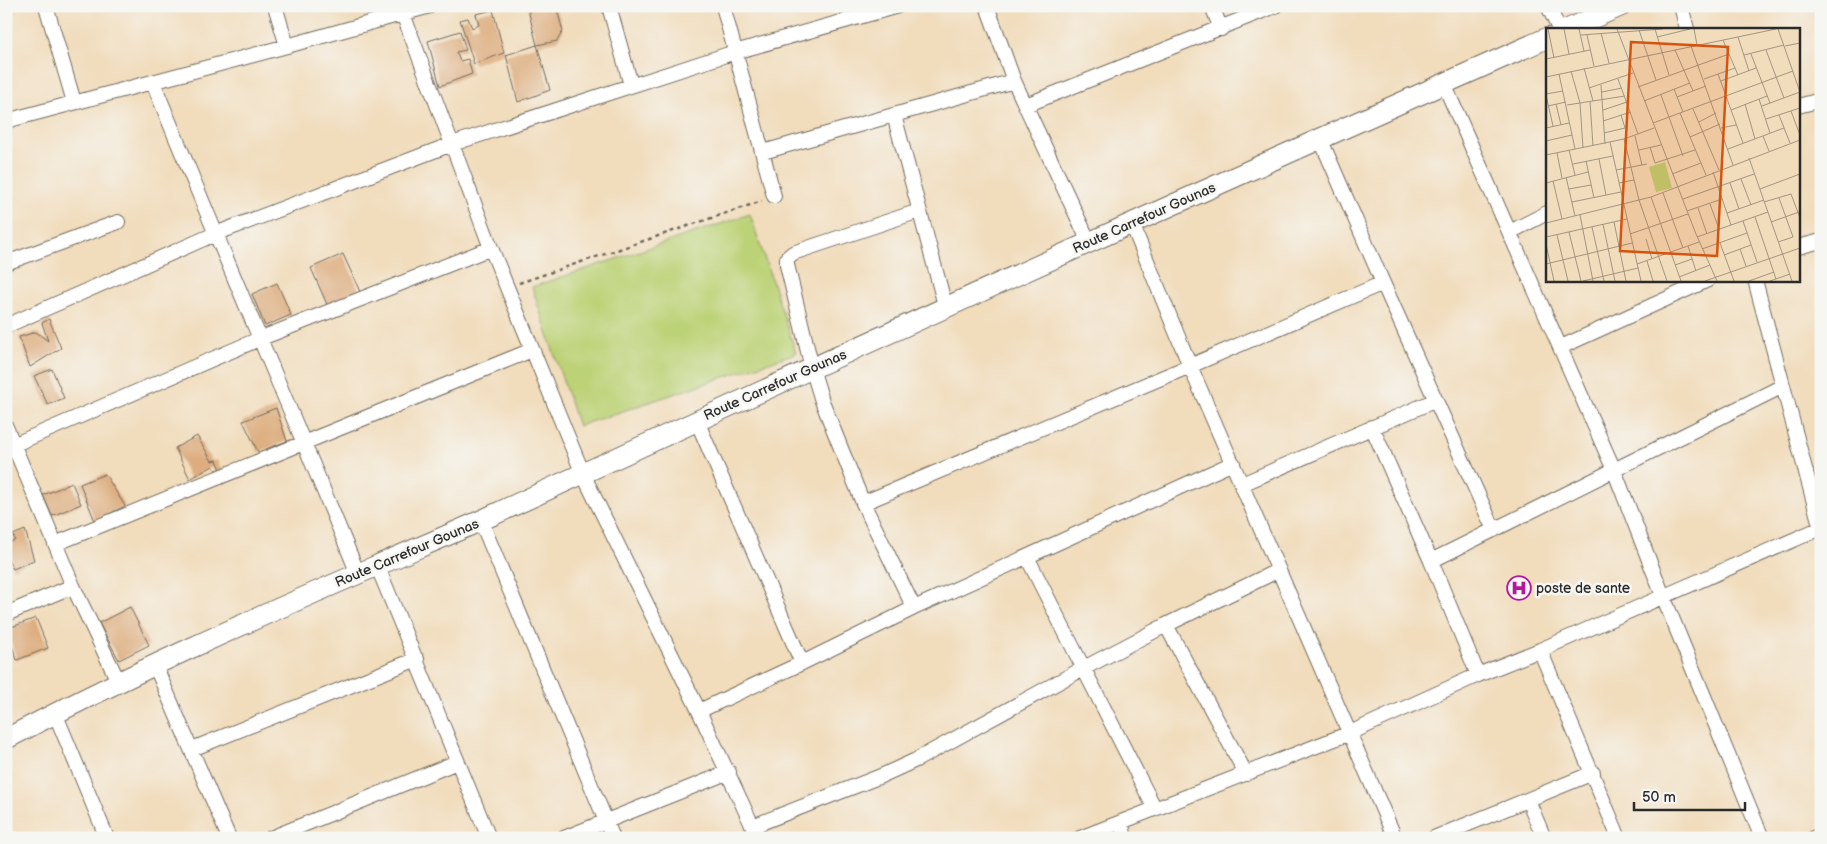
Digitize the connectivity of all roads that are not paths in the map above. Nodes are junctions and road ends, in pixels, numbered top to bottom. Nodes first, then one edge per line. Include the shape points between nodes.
1 (46, 6) edge
2 (275, 6) edge
3 (430, 6) edge
4 (609, 6) edge
5 (723, 6) edge
6 (898, 6) edge
7 (987, 6) edge
8 (1212, 6) edge
9 (1275, 6) edge
10 (1548, 6) edge
11 (1621, 6) edge
12 (1681, 6) edge
13 (401, 10) edge
14 (1559, 28) edge
15 (1570, 28) edge
16 (1687, 28) edge
17 (1221, 29) junction
18 (1546, 38) edge
19 (287, 46) junction
20 (735, 52) junction
21 (1014, 81) junction
22 (153, 82) junction
23 (1444, 84) junction
24 (631, 85) junction
25 (1821, 100) edge
26 (74, 102) junction
27 (1026, 105) junction
28 (1800, 105) edge
29 (894, 116) junction
30 (6, 121) edge
31 (1320, 138) junction
32 (452, 144) junction
33 (763, 152) junction
34 (771, 198) road end
35 (919, 211) junction
36 (1546, 214) edge
37 (118, 222) dead end
38 (1132, 224) junction
39 (1510, 232) junction
40 (215, 234) junction
41 (1821, 241) edge
42 (1089, 242) junction
43 (1800, 246) edge
44 (491, 248) junction
45 (6, 262) edge
46 (1706, 281) edge
47 (1755, 281) edge
48 (1383, 283) junction
49 (946, 308) junction
50 (6, 326) edge
51 (259, 339) junction
52 (1561, 347) junction
53 (532, 350) junction
54 (1190, 366) junction
55 (812, 368) junction
56 (1783, 386) junction
57 (1436, 400) junction
58 (697, 421) junction
59 (6, 427) edge
60 (1372, 427) junction
61 (305, 442) junction
62 (10, 447) edge
63 (1233, 462) junction
64 (1614, 470) junction
65 (582, 474) junction
66 (1242, 484) junction
67 (863, 503) junction
68 (481, 521) junction
69 (1821, 528) edge
70 (1494, 530) junction
71 (55, 544) junction
72 (1027, 557) junction
73 (1431, 561) junction
74 (377, 565) junction
75 (1279, 570) junction
76 (358, 574) junction
77 (73, 586) junction
78 (1663, 596) junction
79 (914, 608) junction
80 (6, 614) edge
81 (1166, 625) junction
82 (1540, 650) junction
83 (417, 659) junction
84 (802, 663) junction
85 (155, 665) junction
86 (1084, 668) junction
87 (1478, 675) junction
88 (119, 682) junction
89 (700, 711) junction
90 (55, 713) junction
91 (1350, 734) junction
92 (6, 739) edge
93 (192, 750) junction
94 (457, 762) junction
95 (729, 772) junction
96 (1593, 773) junction
97 (1246, 774) junction
98 (1528, 800) junction
99 (1155, 809) junction
100 (606, 820) junction
101 (1121, 822) junction
102 (755, 832) edge
103 (1821, 834) edge
104 (107, 838) edge
105 (229, 838) edge
106 (271, 838) edge
107 (489, 838) edge
108 (564, 838) edge
109 (612, 838) edge
110 (1080, 838) edge
111 (1125, 838) edge
112 (1395, 838) edge
113 (1434, 838) edge
114 (1544, 838) edge
115 (1620, 838) edge
116 (1762, 838) edge
117 (1814, 838) edge

1 - 26 street
2 - 19 street
3 - 13 street
4 - 24 street
5 - 20 street
6 - 20 street
7 - 21 street
8 - 17 street
9 - 17 street
10 - 14 street
11 - 15 main road
12 - 16 street
13 - 19 street
13 - 32 street
17 - 27 street
18 - 23 main road, Route Carrefour Gounas
19 - 22 street
20 - 24 street
20 - 33 street
21 - 27 street
21 - 29 street
22 - 26 street
22 - 40 street
23 - 31 main road, Route Carrefour Gounas
23 - 39 street
24 - 32 street
25 - 28 street
26 - 30 street
27 - 42 street
29 - 33 street
29 - 35 street
31 - 38 main road, Route Carrefour Gounas
31 - 48 street
32 - 40 street
32 - 44 street
33 - 34 street
35 - 49 street
35 - 55 street via 787,258 786,266
36 - 39 street
37 - 45 street
38 - 42 main road, Route Carrefour Gounas
38 - 54 street
39 - 52 street
40 - 50 street
40 - 51 street
41 - 43 street
42 - 49 main road, Route Carrefour Gounas
44 - 51 street
44 - 53 street
46 - 52 street
47 - 56 street
48 - 54 street
48 - 57 street
49 - 55 main road, Route Carrefour Gounas
51 - 61 street
51 - 62 street
52 - 64 street
53 - 61 street
53 - 65 street
54 - 63 street
54 - 67 street
55 - 58 main road, Route Carrefour Gounas
55 - 67 street
56 - 64 street
56 - 69 street
57 - 60 street
57 - 70 street
58 - 65 main road, Route Carrefour Gounas
58 - 84 street
59 - 62 street
60 - 66 street
60 - 73 street
61 - 71 street
61 - 76 street
62 - 71 street
63 - 66 street
63 - 72 street
64 - 70 street
64 - 78 street
65 - 68 main road, Route Carrefour Gounas
65 - 89 street
66 - 75 street
67 - 79 street
68 - 74 main road, Route Carrefour Gounas
68 - 100 street
69 - 78 street
70 - 73 street
71 - 77 street
72 - 79 street
72 - 86 street
73 - 87 street
74 - 76 main road, Route Carrefour Gounas
74 - 83 street
75 - 81 street
75 - 91 street
76 - 85 main road, Route Carrefour Gounas
77 - 80 street
77 - 88 street
78 - 82 street
78 - 116 street
79 - 84 street
81 - 86 street
81 - 97 street
82 - 87 street
82 - 96 street
83 - 93 street
83 - 94 street
84 - 89 street
85 - 88 main road, Route Carrefour Gounas
85 - 93 street
86 - 99 street
86 - 102 street via 916,760
87 - 91 street
88 - 90 main road, Route Carrefour Gounas
89 - 95 street
90 - 92 main road, Route Carrefour Gounas
90 - 104 street
91 - 97 street
91 - 112 street
93 - 105 street
94 - 106 street
94 - 107 street
95 - 100 street
95 - 102 street
96 - 98 street
96 - 115 street
97 - 99 street
98 - 113 street
98 - 114 street
99 - 101 street
100 - 108 street
100 - 109 street
101 - 110 street
101 - 111 street
103 - 117 street

